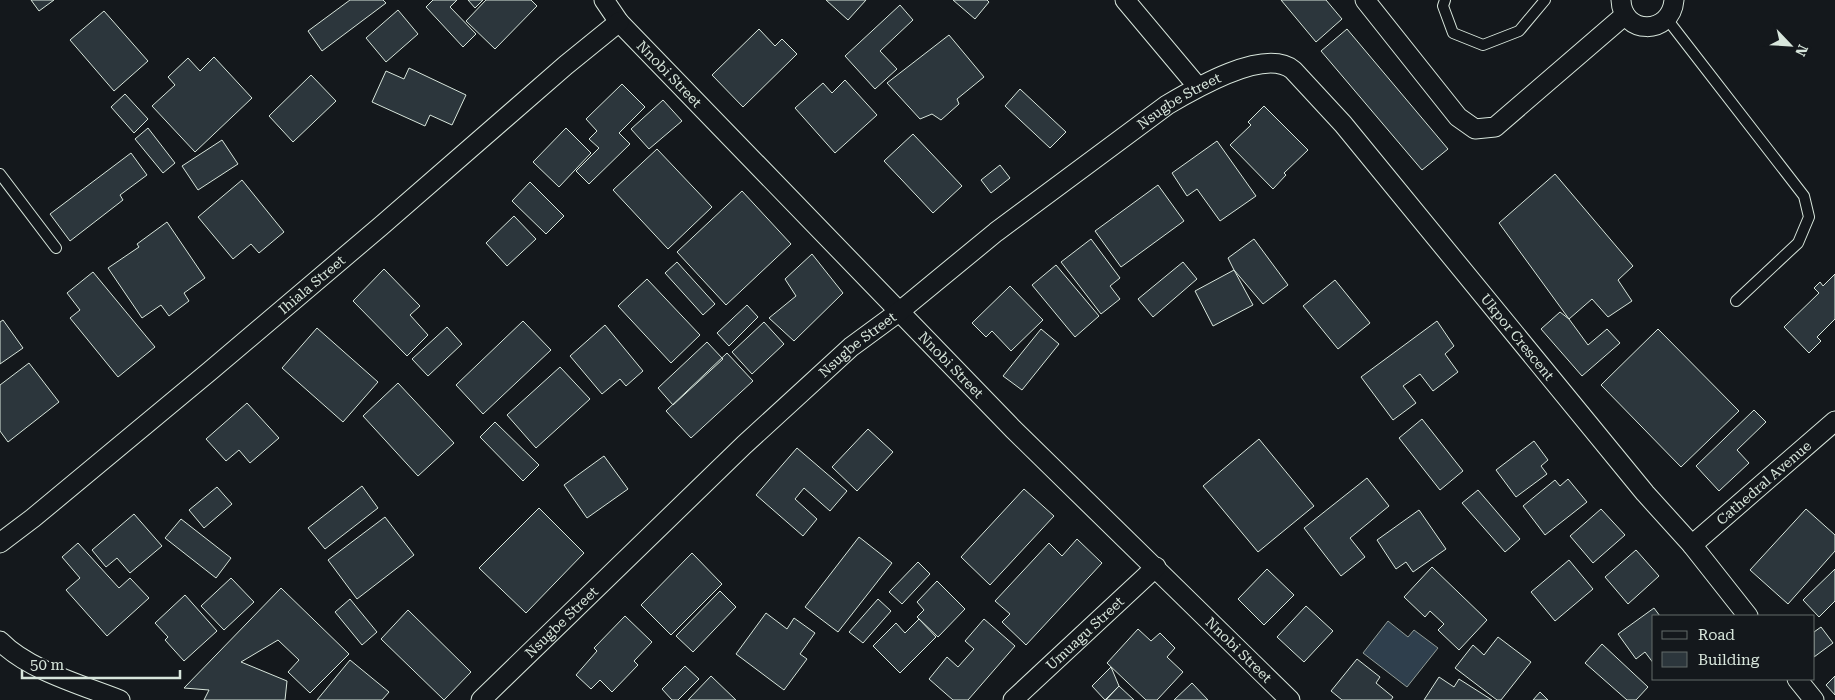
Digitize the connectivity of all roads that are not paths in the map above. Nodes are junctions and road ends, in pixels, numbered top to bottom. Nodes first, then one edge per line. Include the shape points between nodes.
1 (604, 0) edge
2 (1125, 0) edge
3 (1365, 0) edge
4 (1445, 0) edge
5 (1545, 0) edge
6 (1674, 0) edge
7 (1623, 8) edge
8 (1667, 19) junction
9 (619, 22) junction
10 (1283, 63) joint
11 (1198, 87) junction
12 (0, 174) edge
13 (56, 248) dead end
14 (1736, 300) dead end
15 (900, 311) junction
16 (1835, 421) edge
17 (0, 543) edge
18 (1692, 545) junction
19 (1156, 567) junction
20 (1747, 615) edge
21 (0, 641) edge
22 (1798, 680) edge
23 (120, 700) edge
24 (481, 700) edge
25 (1013, 700) edge
26 (1290, 700) edge
27 (1814, 700) edge

1 - 9 street, Nnobi Street
2 - 11 street
3 - 7 street via 1458,117 1475,129 1495,127
4 - 5 lane via 1443,6 1453,33 1483,45 1519,31
6 - 8 street via 1674,9
7 - 8 street via 1634,23 1645,27 1657,26
8 - 14 lane via 1804,196 1809,217 1798,243
9 - 15 street, Nnobi Street
9 - 17 street, Ihiala Street via 217,365
10 - 11 street, Nsugbe Street via 1272,62 1232,71
10 - 18 street, Ukpor Crescent via 1343,124
11 - 15 street, Nsugbe Street via 1167,105 996,232
12 - 13 lane
15 - 19 street, Nnobi Street via 1013,429
15 - 24 street, Nsugbe Street via 851,347 744,445
16 - 18 street, Cathedral Avenue
18 - 20 street, Ukpor Crescent
19 - 25 street, Umuagu Street
19 - 26 street, Nnobi Street
21 - 23 street via 31,664
22 - 27 street

